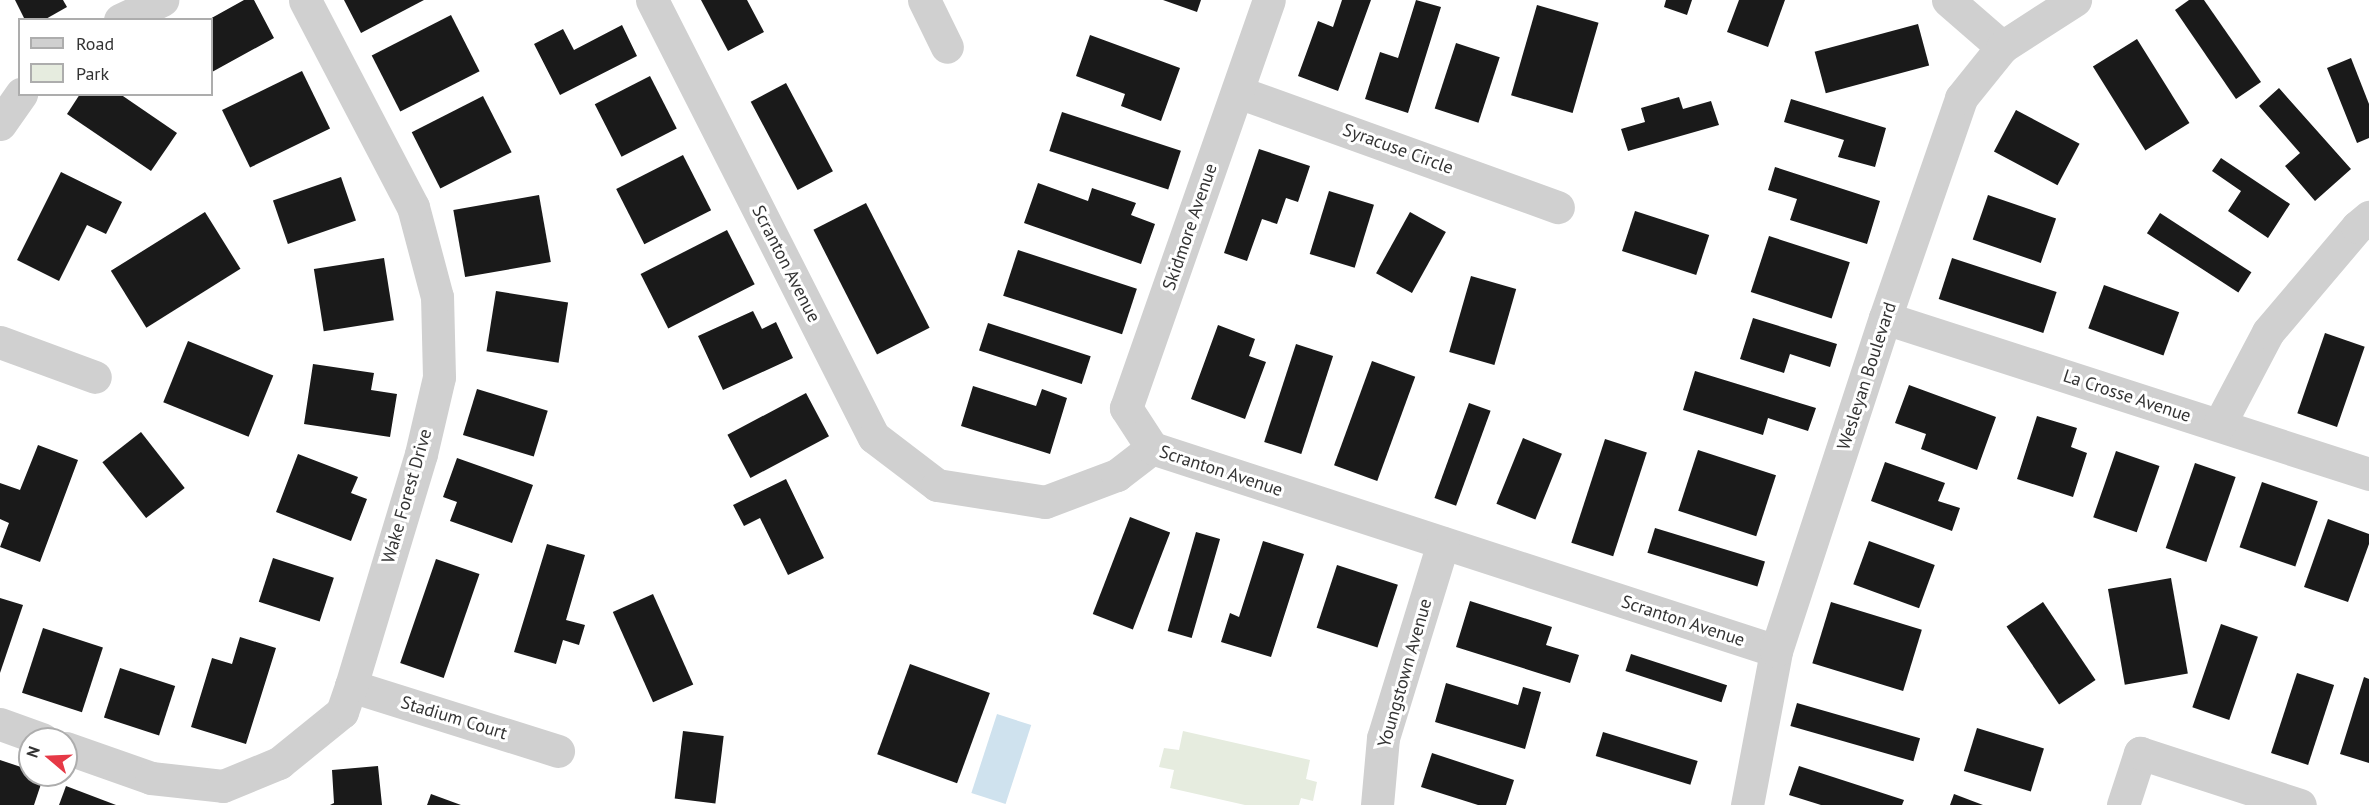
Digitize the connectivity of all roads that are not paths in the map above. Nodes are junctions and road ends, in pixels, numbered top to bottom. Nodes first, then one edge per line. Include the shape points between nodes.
1 (162, 0) edge
2 (305, 0) edge
3 (652, 0) edge
4 (924, 0) edge
5 (1269, 0) edge
6 (1948, 0) edge
7 (2075, 0) edge
8 (124, 18) edge
9 (948, 47) dead end
10 (2002, 47) junction
11 (1238, 92) junction
12 (20, 96) edge
13 (0, 124) edge
14 (1558, 207) dead end
15 (2369, 217) edge
16 (1885, 318) junction
17 (0, 342) edge
18 (95, 377) dead end
19 (2219, 425) junction
20 (1152, 448) junction
21 (2369, 474) edge
22 (1443, 543) junction
23 (1776, 651) junction
24 (351, 686) junction
25 (0, 724) edge
26 (18, 730) edge
27 (558, 751) dead end
28 (78, 752) edge
29 (1377, 805) edge
30 (1747, 805) edge
31 (2122, 805) edge
32 (2300, 805) edge

1 - 8 street
2 - 24 street, Wake Forest Drive via 413,207 437,297 439,377 421,454
3 - 20 street, Scranton Avenue via 874,437 937,486 1045,502 1117,475
4 - 9 street
5 - 11 street, Skidmore Avenue
6 - 10 street
7 - 10 street, Wesleyan Boulevard
10 - 16 street, Wesleyan Boulevard via 1961,98
11 - 14 street, Syracuse Circle
11 - 20 street, Skidmore Avenue via 1126,408
12 - 13 street
15 - 19 street via 2268,332
16 - 19 street, La Crosse Avenue
16 - 23 street, Wesleyan Boulevard
17 - 18 street
19 - 21 street, La Crosse Avenue
20 - 22 street, Scranton Avenue
22 - 23 street, Scranton Avenue
22 - 29 street, Youngstown Avenue via 1383,738
23 - 30 street, Wesleyan Boulevard
24 - 27 street, Stadium Court
24 - 28 street, Wake Forest Drive via 342,712 279,763 223,786 150,778
25 - 26 street
31 - 32 street via 2140,753

